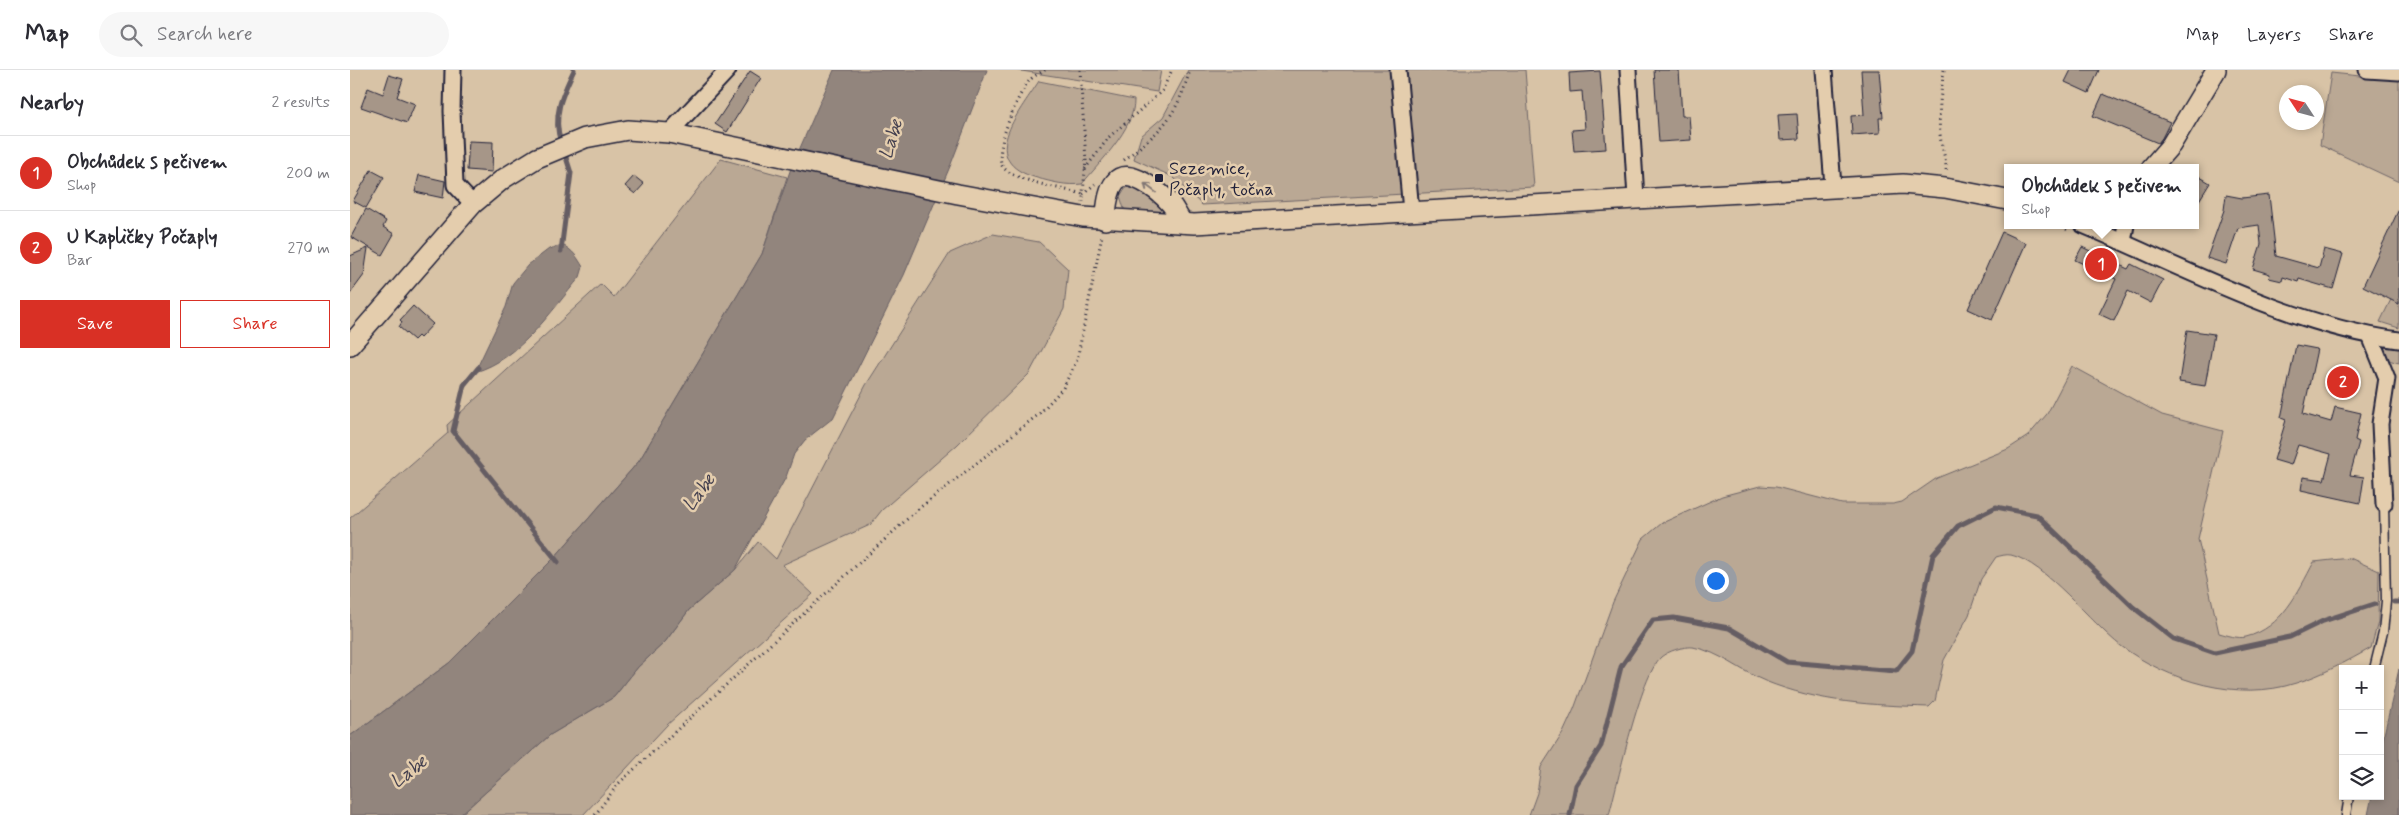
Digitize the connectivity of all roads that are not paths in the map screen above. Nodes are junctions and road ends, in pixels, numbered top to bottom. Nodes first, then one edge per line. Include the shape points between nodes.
1 (453, 70) edge
2 (728, 70) edge
3 (1398, 70) edge
4 (1628, 70) edge
5 (1824, 70) edge
6 (2216, 70) edge
7 (2367, 70) edge
8 (2399, 72) edge
9 (669, 133) junction
10 (2155, 164) edge
11 (1833, 186) junction
12 (1636, 198) junction
13 (2004, 199) edge
14 (473, 204) junction
15 (1411, 211) junction
16 (1105, 220) junction
17 (1183, 223) junction
18 (2092, 229) edge
19 (2125, 229) edge
20 (2123, 242) junction
21 (2370, 336) junction
22 (2399, 340) edge
23 (350, 345) edge
24 (2393, 374) edge
25 (2384, 504) joint
26 (2375, 665) edge
27 (2348, 800) edge
28 (2346, 815) edge

1 - 14 street via 455,186
2 - 9 street
3 - 15 street
4 - 12 street
5 - 11 street
6 - 10 street via 2171,145
7 - 8 street
9 - 14 street via 628,130 584,138 537,158 503,179
9 - 16 street via 958,194
11 - 12 street
11 - 13 street via 1903,184
12 - 15 street
14 - 23 street
15 - 17 street
16 - 17 street
17 -> 16 street via 1169,202 1139,179 1127,175 1114,182
18 - 20 street
19 - 20 street
20 - 21 street via 2284,310
21 - 22 street
21 - 24 street
24 - 25 street via 2380,424
25 - 26 lane via 2386,601
27 - 28 lane

